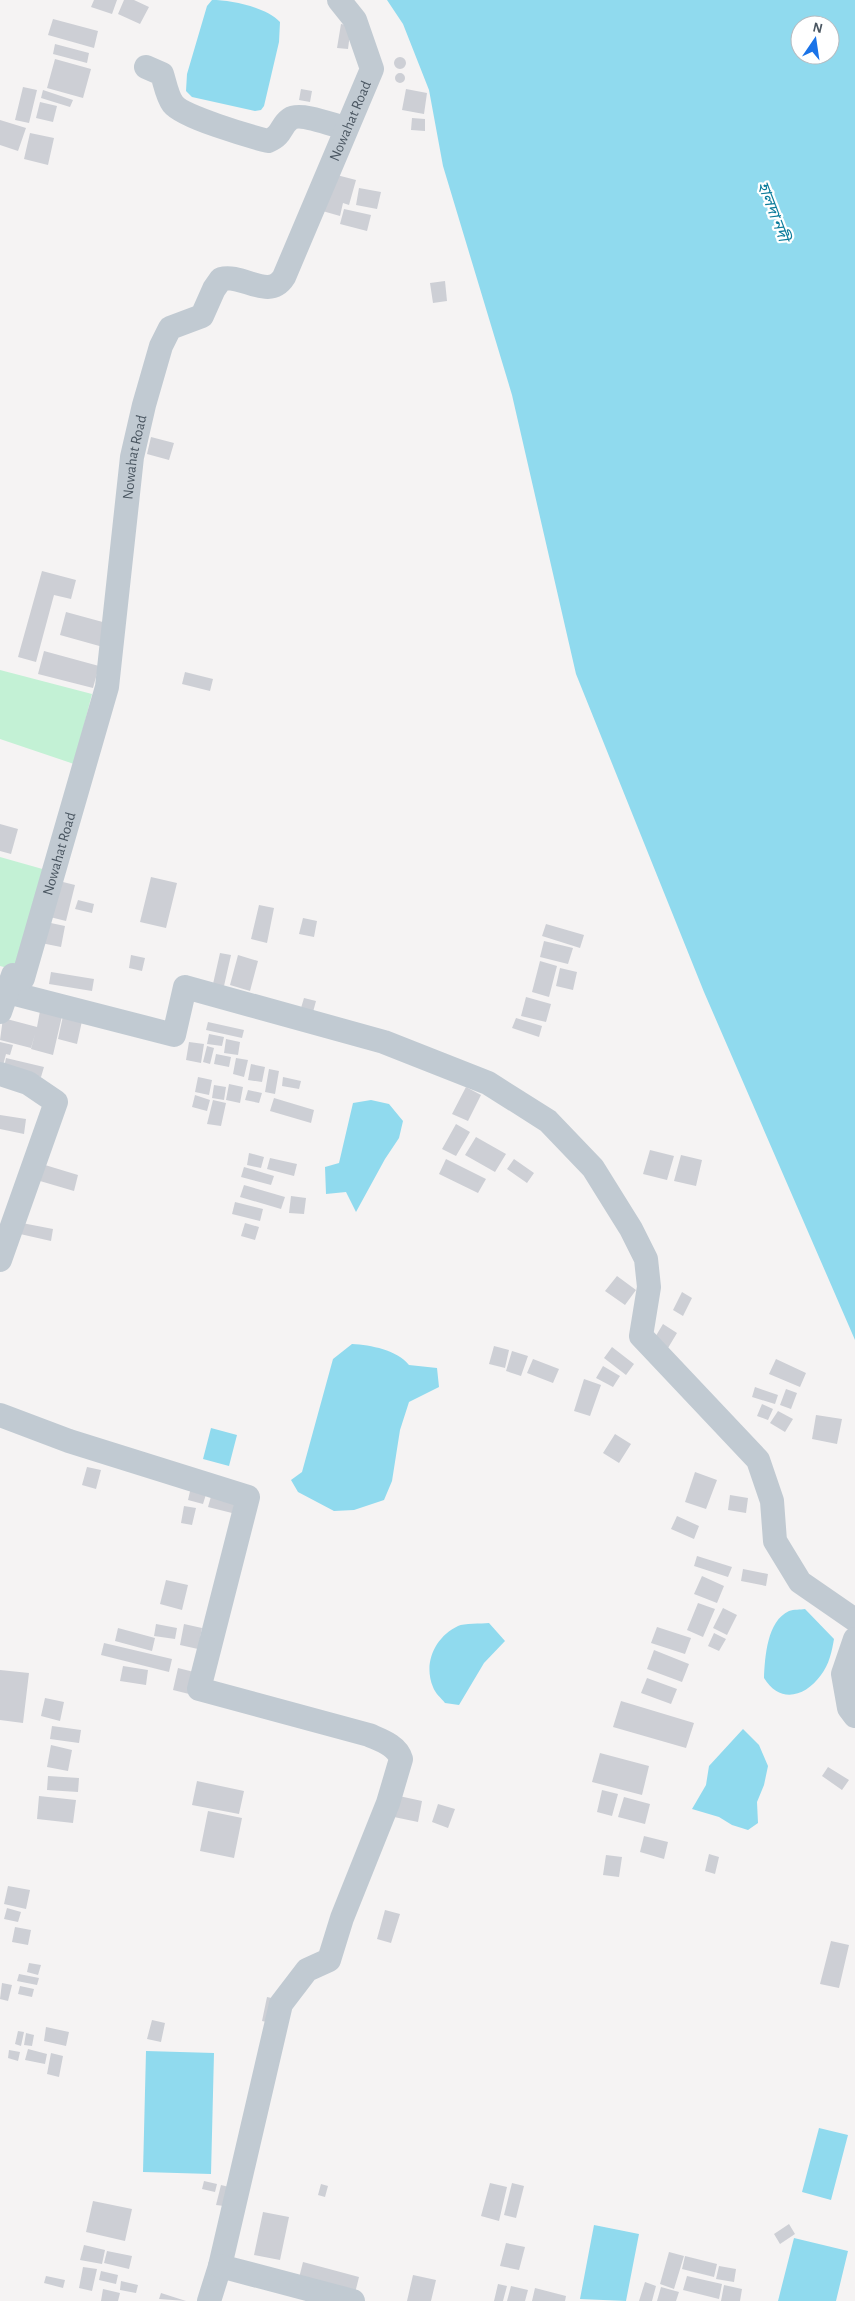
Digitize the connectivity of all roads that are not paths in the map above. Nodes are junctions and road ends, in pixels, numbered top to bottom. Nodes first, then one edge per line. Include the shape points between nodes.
1 (339, 0) edge
2 (146, 67) dead end
3 (345, 128) junction
4 (5, 989) edge
5 (0, 1074) edge
6 (0, 1260) edge
7 (0, 1415) edge
8 (855, 1620) edge
9 (855, 1639) edge
10 (855, 1716) edge
11 (220, 2266) junction
12 (208, 2301) edge
13 (353, 2301) edge

1 - 3 street, Nowahat Road via 355,20 372,69
2 - 3 street via 162,74 173,104 197,118 240,133 268,141 277,137 290,119 300,116
3 - 4 street, Nowahat Road via 282,281 270,287 221,279 202,316 172,327 161,346 132,457 107,687 23,978
4 - 8 street via 174,1035 185,987 384,1042 488,1083 548,1121 593,1168 646,1259 649,1287 641,1336 758,1460 772,1501 775,1541 800,1582
5 - 6 street via 28,1083 56,1102
7 - 11 street via 69,1441 248,1497 199,1689 368,1735 392,1746 401,1758 388,1803 342,1918 329,1960 307,1970 281,2004
9 - 10 street via 844,1674 848,1708
11 - 12 street
11 - 13 street

